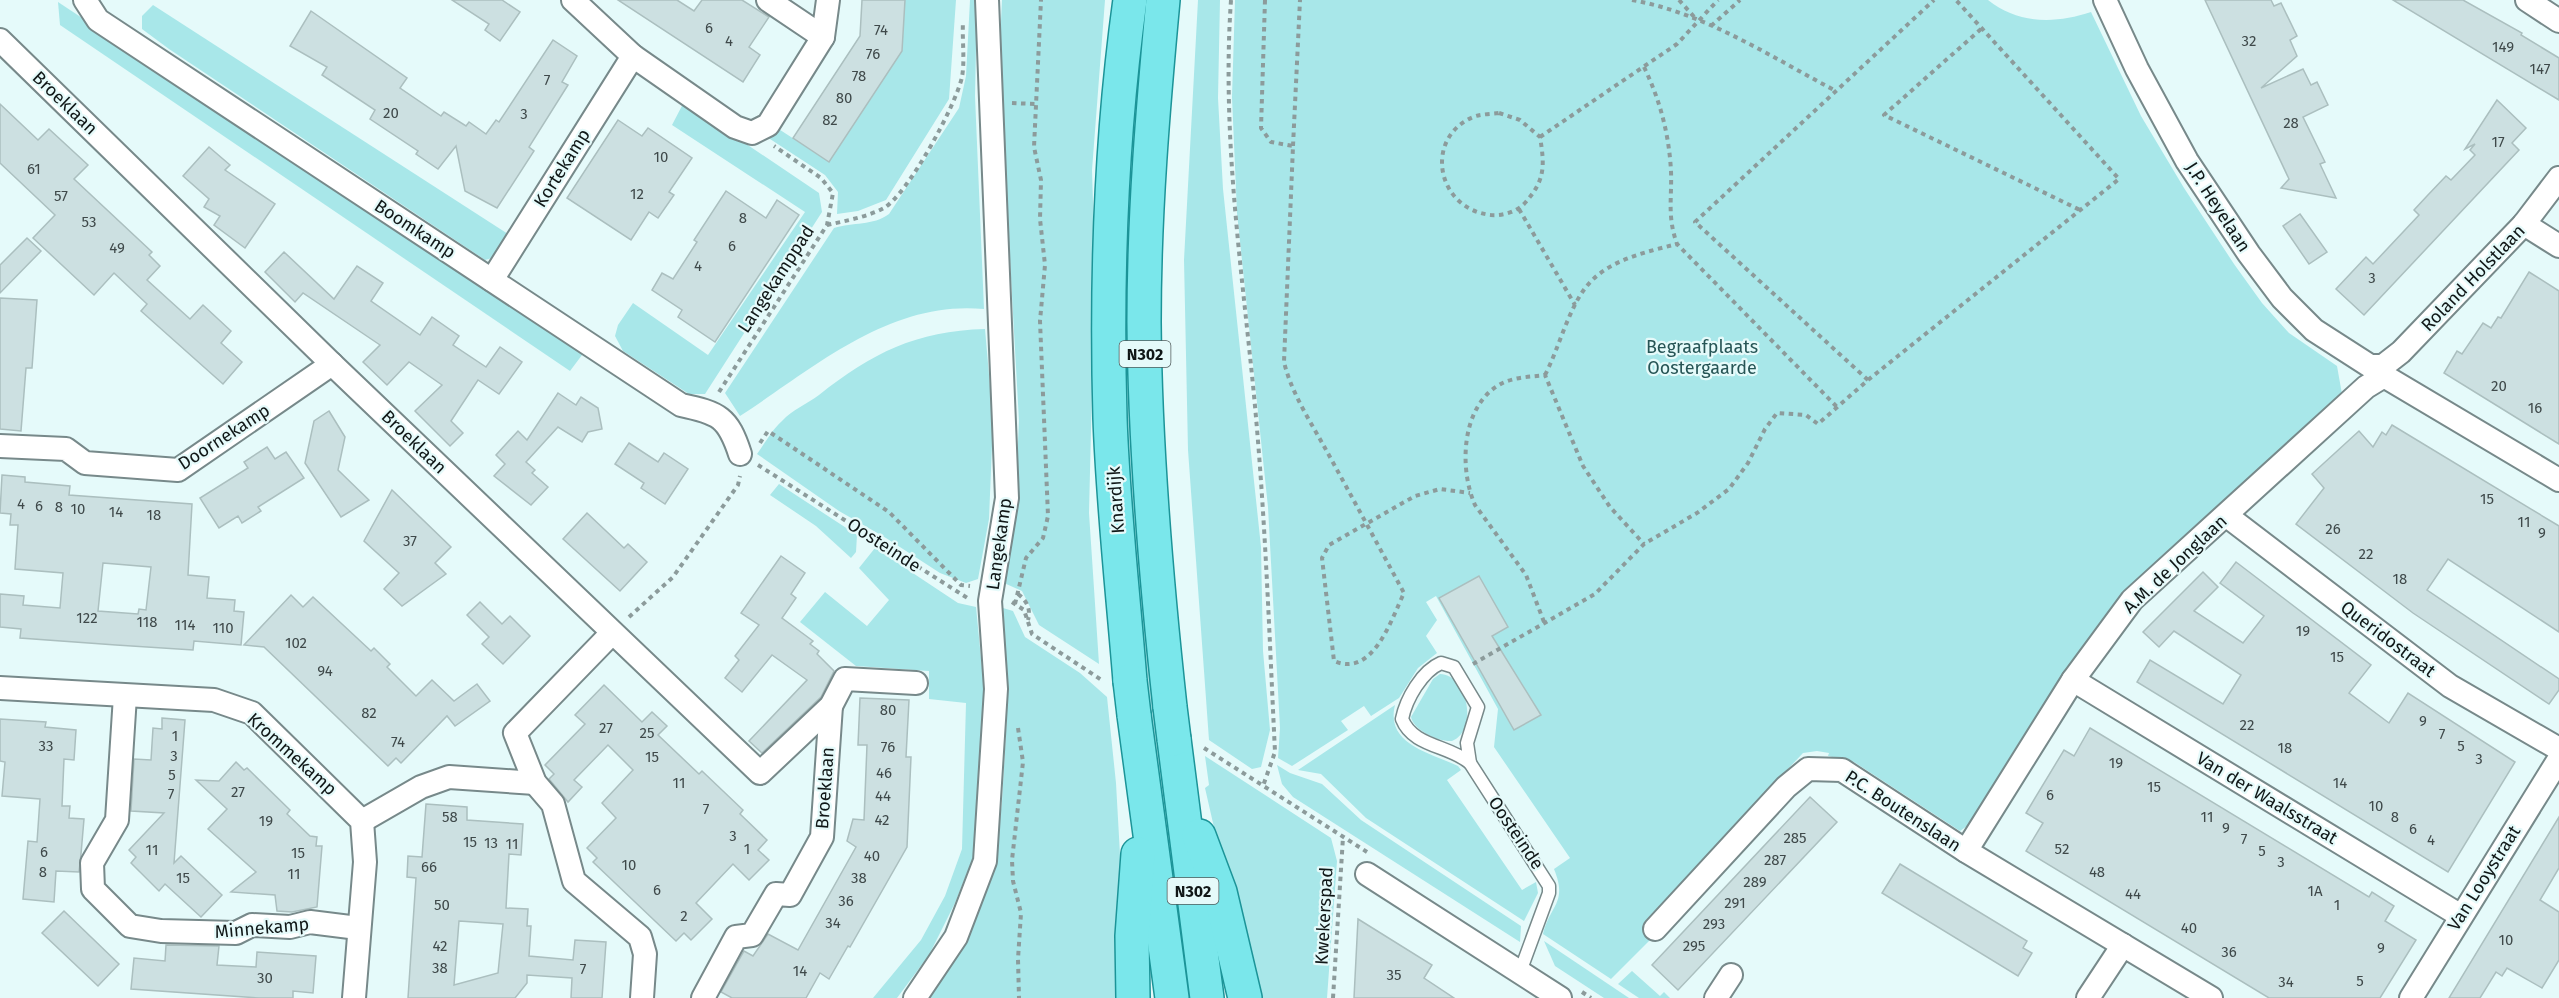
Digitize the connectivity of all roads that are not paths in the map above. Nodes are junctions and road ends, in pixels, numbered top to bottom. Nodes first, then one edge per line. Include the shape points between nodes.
1 (85, 0) edge
2 (573, 0) edge
3 (768, 0) edge
4 (828, 0) edge
5 (987, 0) edge
6 (1130, 0) edge
7 (1163, 0) edge
8 (2105, 0) edge
9 (2527, 0) edge
10 (2559, 21) edge
11 (824, 37) junction
12 (0, 40) edge
13 (633, 56) junction
14 (2559, 178) edge
15 (2524, 224) junction
16 (2559, 246) edge
17 (492, 280) junction
18 (332, 364) junction
19 (2383, 371) junction
20 (0, 446) edge
21 (745, 457) road end
22 (2559, 480) edge
23 (2227, 516) junction
24 (612, 633) junction
25 (2073, 680) junction
26 (916, 683) dead end
27 (0, 688) edge
28 (125, 696) junction
29 (831, 706) junction
30 (2559, 749) edge
31 (2559, 759) edge
32 (1470, 763) junction
33 (535, 783) junction
34 (1179, 783) junction
35 (1142, 787) junction
36 (362, 821) junction
37 (1966, 851) junction
38 (1367, 874) dead end
39 (2461, 916) junction
40 (358, 928) junction
41 (1655, 929) dead end
42 (2123, 945) junction
43 (1520, 972) junction
44 (1731, 975) dead end
45 (1548, 995) edge
46 (354, 998) edge
47 (642, 998) edge
48 (703, 998) edge
49 (915, 998) edge
50 (1133, 998) edge
51 (1172, 998) edge
52 (1207, 998) edge
53 (1245, 998) edge
54 (1716, 998) edge
55 (2088, 998) edge
56 (2211, 998) edge
57 (2411, 998) edge

1 - 17 street, Boomkamp via 98,20
2 - 13 street
3 - 11 street
4 - 11 street
5 - 49 street, Langekamp via 1007,498 991,594 996,689 985,861 956,937
6 - 35 main road, Knardijk / N302, bridge via 1113,187 1110,420
7 - 34 main road, Knardijk / N302, bridge via 1147,193 1144,320 1153,534
8 - 19 street, J.P. Heyelaan via 2187,161 2282,298 2322,336
9 - 10 street
11 - 13 street via 768,125 752,133 735,127
12 - 18 street, Broeklaan
13 - 17 street, Kortekamp
14 - 15 street, Roland Holstlaan
15 - 16 street
15 - 19 street, Roland Holstlaan
17 - 21 street, Boomkamp via 681,405 723,418
18 - 20 street, Doornekamp via 178,470 85,463 66,449
18 - 24 street, Broeklaan
19 - 22 street, J.P. Heyelaan
19 - 23 street, A.M. de Jonglaan
23 - 25 street, A.M. de Jonglaan via 2132,600
23 - 30 street, Queridostraat via 2450,686
24 - 29 street, Broeklaan via 760,773
24 - 33 street via 515,733
25 - 37 street, A.M. de Jonglaan
25 - 39 street, Van der Waalsstraat
26 - 29 street, Broeklaan via 845,679
27 - 28 street, Krommekamp
28 - 36 street, Krommekamp via 214,700 252,713
28 - 40 street, Minnekamp via 117,820 92,862 93,889 130,926 236,933 252,925 290,927 310,922
29 - 48 street, Broeklaan via 822,837 790,895 776,894 752,935 736,937
31 - 39 street, Van Looystraat
32 - 32 lane, Oosteinde via 1467,743 1478,706 1459,673 1448,663 1432,667 1402,719 1412,735
32 - 43 lane, Oosteinde via 1549,886
33 - 36 street via 449,777 421,787
33 - 47 street via 553,804 574,881 640,937 645,954
34 - 52 main road, Knardijk / N302
34 - 53 main road via 1220,892
35 - 50 main road via 1132,936
35 - 51 main road, Knardijk / N302
36 - 40 street via 365,862
37 - 41 street, P.C. Boutenslaan via 1842,770 1808,769 1786,787
37 - 42 street, P.C. Boutenslaan
38 - 43 street
39 - 57 street, Van Looystraat
40 - 46 street
42 - 55 street
42 - 56 street, P.C. Boutenslaan
43 - 45 street
44 - 54 street

